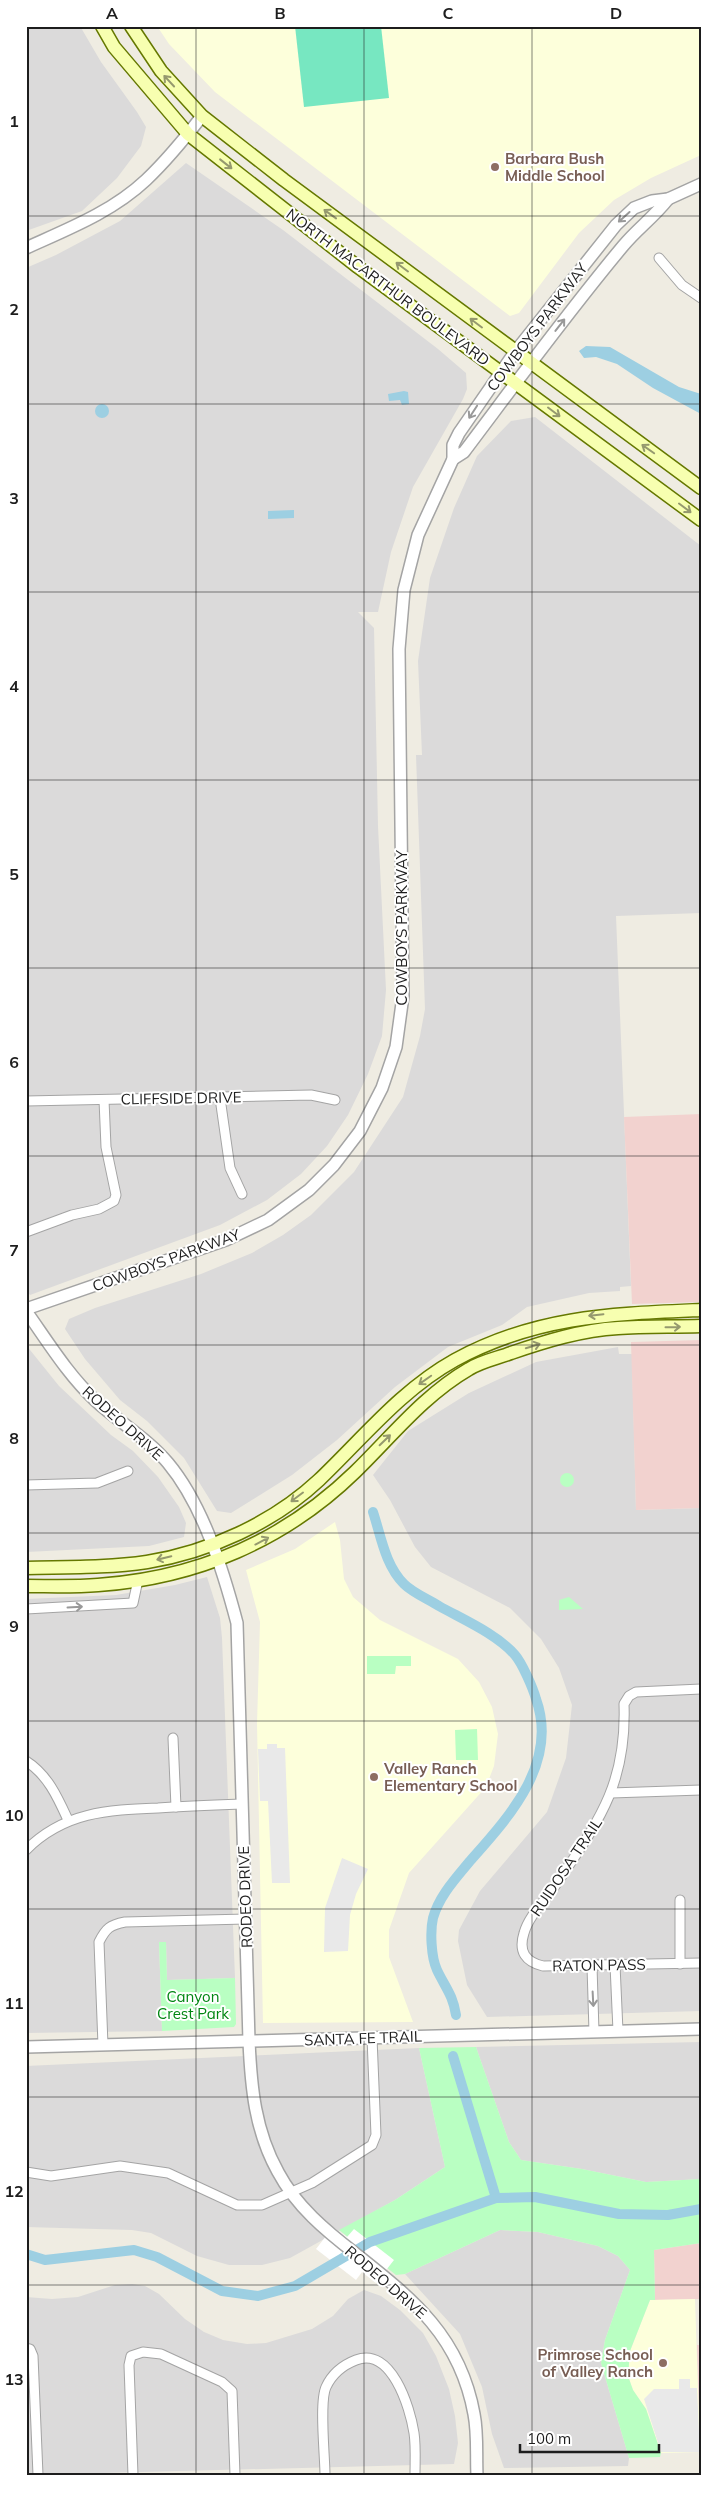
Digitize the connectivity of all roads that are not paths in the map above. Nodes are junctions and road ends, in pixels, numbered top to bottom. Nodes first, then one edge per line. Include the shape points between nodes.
1 (102, 26) edge
2 (131, 26) edge
3 (202, 116) junction
4 (188, 134) junction
5 (701, 184) edge
6 (668, 200) junction
7 (26, 248) edge
8 (659, 258) dead end
9 (701, 298) edge
10 (515, 352) junction
11 (530, 363) junction
12 (500, 372) junction
13 (514, 383) junction
14 (453, 459) junction
15 (701, 488) edge
16 (701, 520) edge
17 (220, 1098) junction
18 (104, 1100) junction
19 (335, 1100) dead end
20 (26, 1101) edge
21 (242, 1194) dead end
22 (26, 1232) edge
23 (26, 1310) edge
24 (701, 1310) edge
25 (645, 1312) junction
26 (701, 1326) edge
27 (645, 1327) junction
28 (479, 1349) junction
29 (467, 1355) junction
30 (487, 1361) junction
31 (473, 1367) junction
32 (128, 1471) dead end
33 (26, 1485) edge
34 (211, 1545) junction
35 (217, 1560) junction
36 (26, 1568) edge
37 (138, 1580) junction
38 (26, 1586) edge
39 (26, 1609) edge
40 (701, 1689) edge
41 (173, 1738) dead end
42 (26, 1761) edge
43 (701, 1790) edge
44 (611, 1793) junction
45 (242, 1804) junction
46 (176, 1807) junction
47 (68, 1820) junction
48 (26, 1850) edge
49 (680, 1900) dead end
50 (246, 1919) junction
51 (524, 1933) joint
52 (701, 1963) edge
53 (680, 1964) junction
54 (615, 1965) junction
55 (592, 1966) junction
56 (701, 2028) edge
57 (618, 2031) junction
58 (594, 2032) junction
59 (372, 2038) junction
60 (249, 2041) junction
61 (104, 2045) junction
62 (26, 2047) edge
63 (26, 2172) edge
64 (292, 2193) junction
65 (26, 2348) edge
66 (38, 2475) edge
67 (133, 2475) edge
68 (235, 2475) edge
69 (325, 2475) edge
70 (415, 2475) edge
71 (477, 2475) edge

1 - 4 main road, NORTH MACARTHUR BOULEVARD via 114,47
3 -> 2 main road, NORTH MACARTHUR BOULEVARD via 161,71
3 - 4 street
10 -> 3 main road, NORTH MACARTHUR BOULEVARD
4 - 7 street via 146,180 124,197 76,226
4 -> 12 main road, NORTH MACARTHUR BOULEVARD via 354,264
5 - 6 street, COWBOYS PARKWAY
6 -> 10 street, COWBOYS PARKWAY via 652,201 634,208 616,224
11 -> 6 street, COWBOYS PARKWAY via 624,245
8 - 9 street via 682,285
10 - 11 main road, NORTH MACARTHUR BOULEVARD
10 - 12 street, COWBOYS PARKWAY
11 - 13 street, COWBOYS PARKWAY
15 -> 11 main road, NORTH MACARTHUR BOULEVARD
12 - 13 main road, NORTH MACARTHUR BOULEVARD
12 -> 14 street, COWBOYS PARKWAY via 459,433 453,445
13 - 14 street, COWBOYS PARKWAY via 464,452
13 -> 16 main road, NORTH MACARTHUR BOULEVARD
14 - 23 street, COWBOYS PARKWAY via 418,535 403,600 399,649 403,996 396,1047 382,1088 360,1131 334,1165 309,1190 268,1220 217,1243
17 - 18 street, CLIFFSIDE DRIVE
17 - 19 street, CLIFFSIDE DRIVE via 311,1095
17 - 21 street via 230,1168
18 - 20 street, CLIFFSIDE DRIVE
18 - 22 street via 106,1147 116,1195 114,1201
23 - 34 street, RODEO DRIVE via 70,1374 96,1401 168,1463 198,1511
24 - 25 main road
25 - 27 main road
25 -> 28 main road via 571,1319 522,1332
27 -> 26 main road
30 -> 27 main road via 574,1334
28 - 29 main road
28 - 30 main road
29 - 31 main road
29 -> 34 main road via 406,1393 317,1482 259,1523
30 - 31 main road
35 -> 31 main road via 253,1546 308,1513 356,1471 416,1410
32 - 33 street via 97,1483
34 - 35 street, RODEO DRIVE
34 -> 36 main road via 147,1562
35 - 37 main road
35 - 45 street, RODEO DRIVE via 237,1623
37 - 38 main road via 98,1585
39 -> 37 street via 133,1603
40 - 44 street, RUIDOSA TRAIL via 639,1692 629,1696 624,1704 619,1771
41 - 46 street
42 - 47 street via 45,1777
43 - 44 street
44 - 51 street, RUIDOSA TRAIL via 580,1850 533,1915
45 - 46 street
45 - 50 street, RODEO DRIVE
46 - 47 street via 119,1809
47 - 48 street via 43,1833
49 - 53 street
50 - 60 street, RODEO DRIVE
50 - 61 street via 125,1922 105,1929 100,1942
51 - 55 street, RATON PASS via 522,1948 525,1958 533,1964
52 - 53 street, RATON PASS
53 - 54 street, RATON PASS
54 - 55 street, RATON PASS
54 - 57 street
55 -> 58 street
56 - 57 street, SANTA FE TRAIL
57 - 58 street, SANTA FE TRAIL
58 - 59 street, SANTA FE TRAIL
59 - 60 street, SANTA FE TRAIL
59 - 64 street via 376,2135 372,2144 312,2184
60 - 61 street, SANTA FE TRAIL
60 - 64 street, RODEO DRIVE via 252,2096 260,2128 279,2174
61 - 62 street, SANTA FE TRAIL
63 - 64 street via 51,2176 120,2166 168,2173 237,2205 262,2205
64 - 71 street, RODEO DRIVE via 329,2234 417,2304 440,2333 455,2356 470,2395
65 - 66 street via 33,2356
67 - 68 street via 129,2365 131,2356 143,2352 161,2354 222,2382 232,2391
69 - 70 street via 325,2388 344,2364 363,2357 380,2361 402,2390 414,2433

